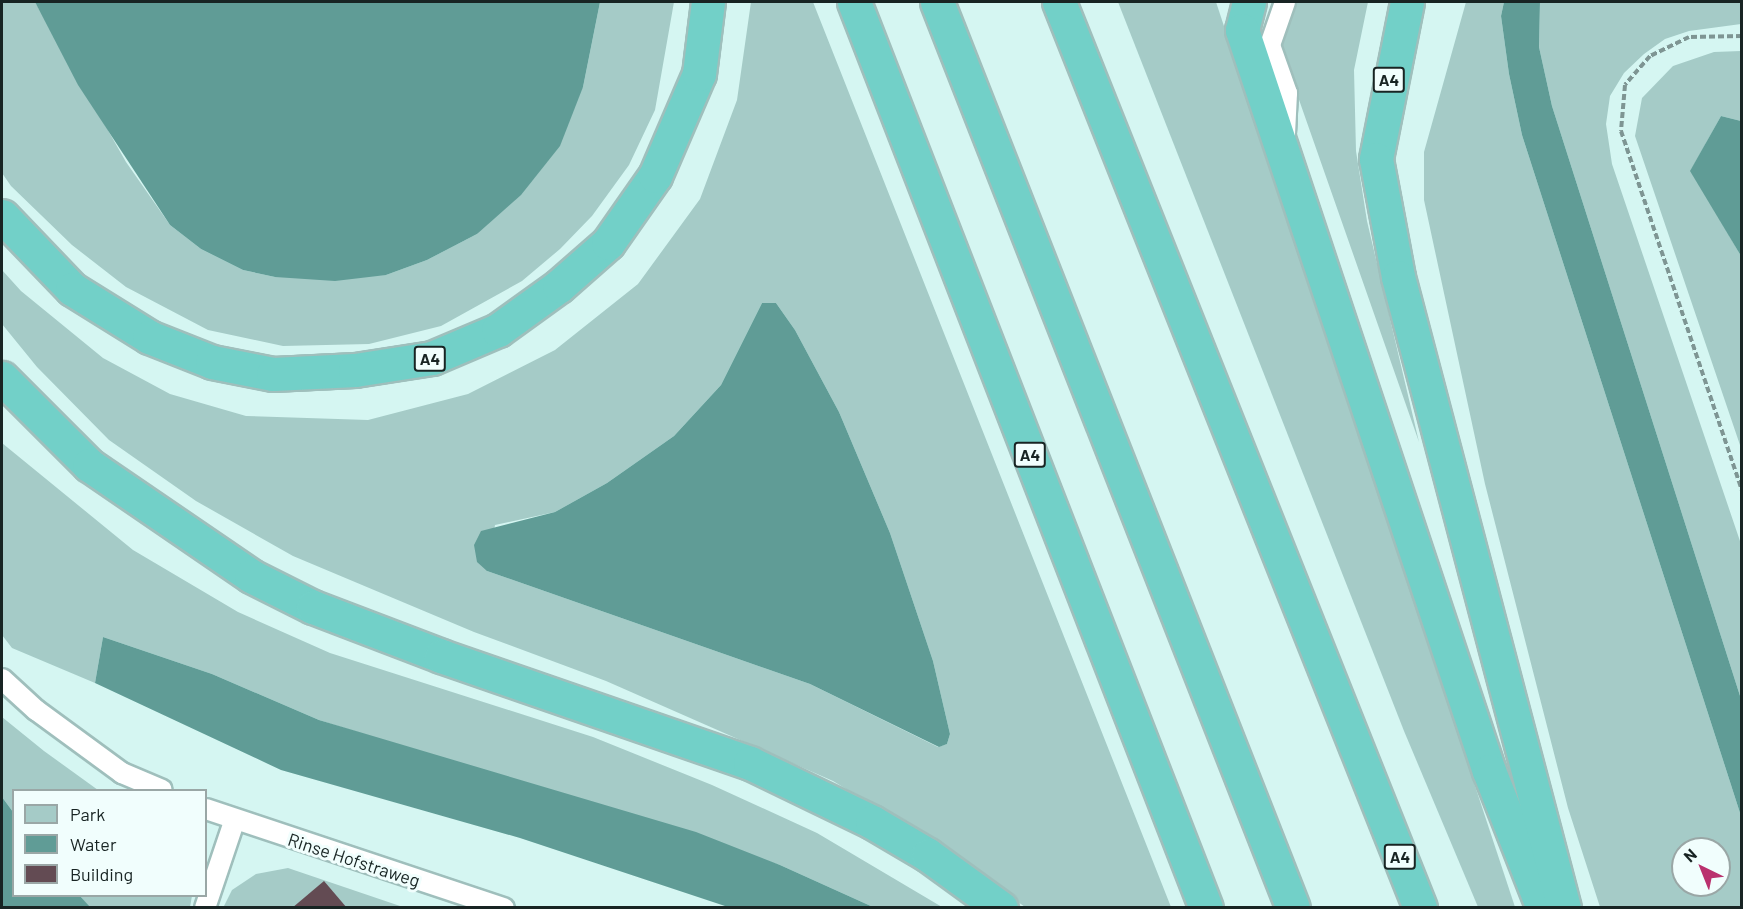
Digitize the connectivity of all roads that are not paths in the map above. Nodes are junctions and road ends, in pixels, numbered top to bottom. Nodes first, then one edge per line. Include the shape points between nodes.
1 (708, 2) edge
2 (854, 2) edge
3 (937, 2) edge
4 (1059, 2) edge
5 (1249, 2) edge
6 (1285, 2) edge
7 (1407, 2) edge
8 (1284, 155) junction
9 (2, 216) edge
10 (2, 378) edge
11 (2, 679) edge
12 (160, 789) edge
13 (207, 809) edge
14 (234, 822) junction
15 (205, 908) edge
16 (504, 908) edge
17 (1001, 908) edge
18 (1206, 908) edge
19 (1293, 908) edge
20 (1420, 908) edge
21 (1543, 908) edge
22 (1564, 908) edge

1 - 9 highway, A4 via 699,74 655,176 608,243 559,286 498,330 432,358 355,370 273,374 212,362 149,337 72,289
2 - 18 highway, A4
3 - 19 highway
4 - 20 highway, A4
5 - 8 highway via 1242,30
6 - 8 lane via 1270,45 1287,93
7 - 22 highway, A4 via 1376,159 1398,277
8 - 21 highway via 1489,771
10 - 17 highway via 89,465 251,576 313,607 441,656 750,763 873,822 928,855
11 - 12 lane via 36,710 122,773
13 - 14 lane, Rinse Hofstraweg
14 - 15 lane
14 - 16 lane, Rinse Hofstraweg

